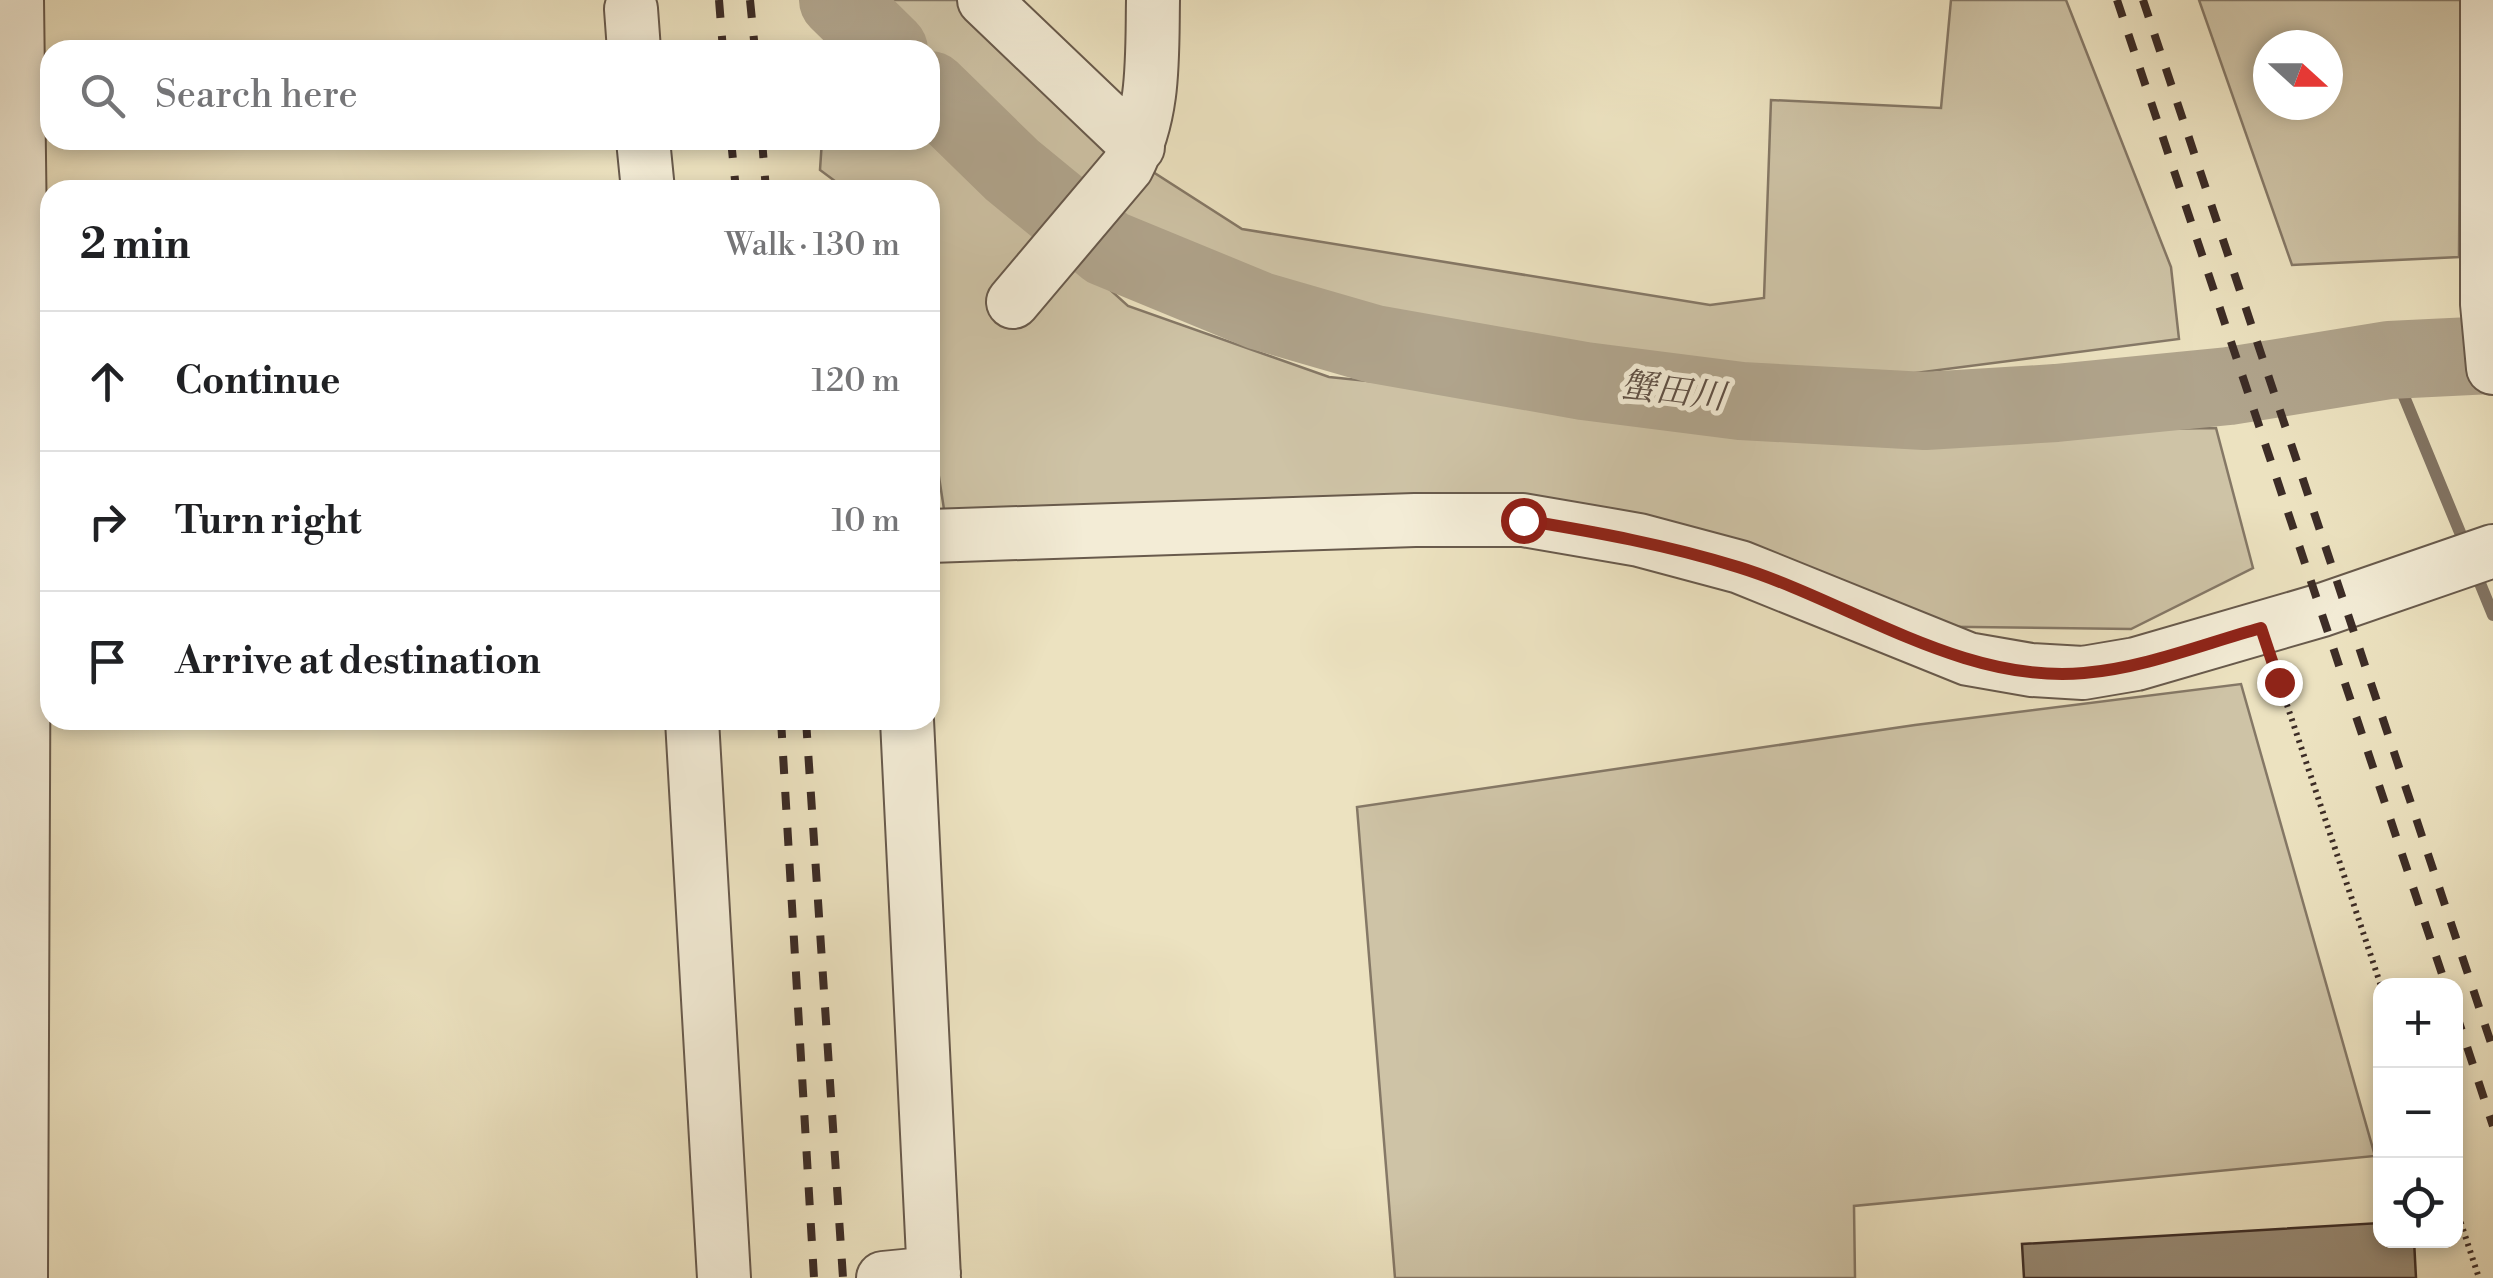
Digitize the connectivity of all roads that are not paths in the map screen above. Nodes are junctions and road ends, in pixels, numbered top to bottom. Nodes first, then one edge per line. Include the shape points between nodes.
1 (17, 0) edge
2 (984, 0) edge
3 (1153, 0) edge
4 (2487, 0) edge
5 (644, 150) edge
6 (1132, 157) junction
7 (647, 180) edge
8 (1013, 302) dead end
9 (2493, 368) edge
10 (940, 536) edge
11 (25, 548) edge
12 (2493, 552) edge
13 (693, 730) edge
14 (907, 730) edge
15 (934, 1275) edge
16 (22, 1278) edge
17 (724, 1278) edge
18 (882, 1278) edge

1 - 11 street
2 - 6 street
3 - 6 street via 1152,93
4 - 9 street via 2486,304
5 - 7 street
6 - 8 street
10 - 12 street via 1523,520 1639,540 1740,568 1968,659 2082,673 2261,628
11 - 16 street
13 - 17 street
14 - 15 street
15 - 18 street

